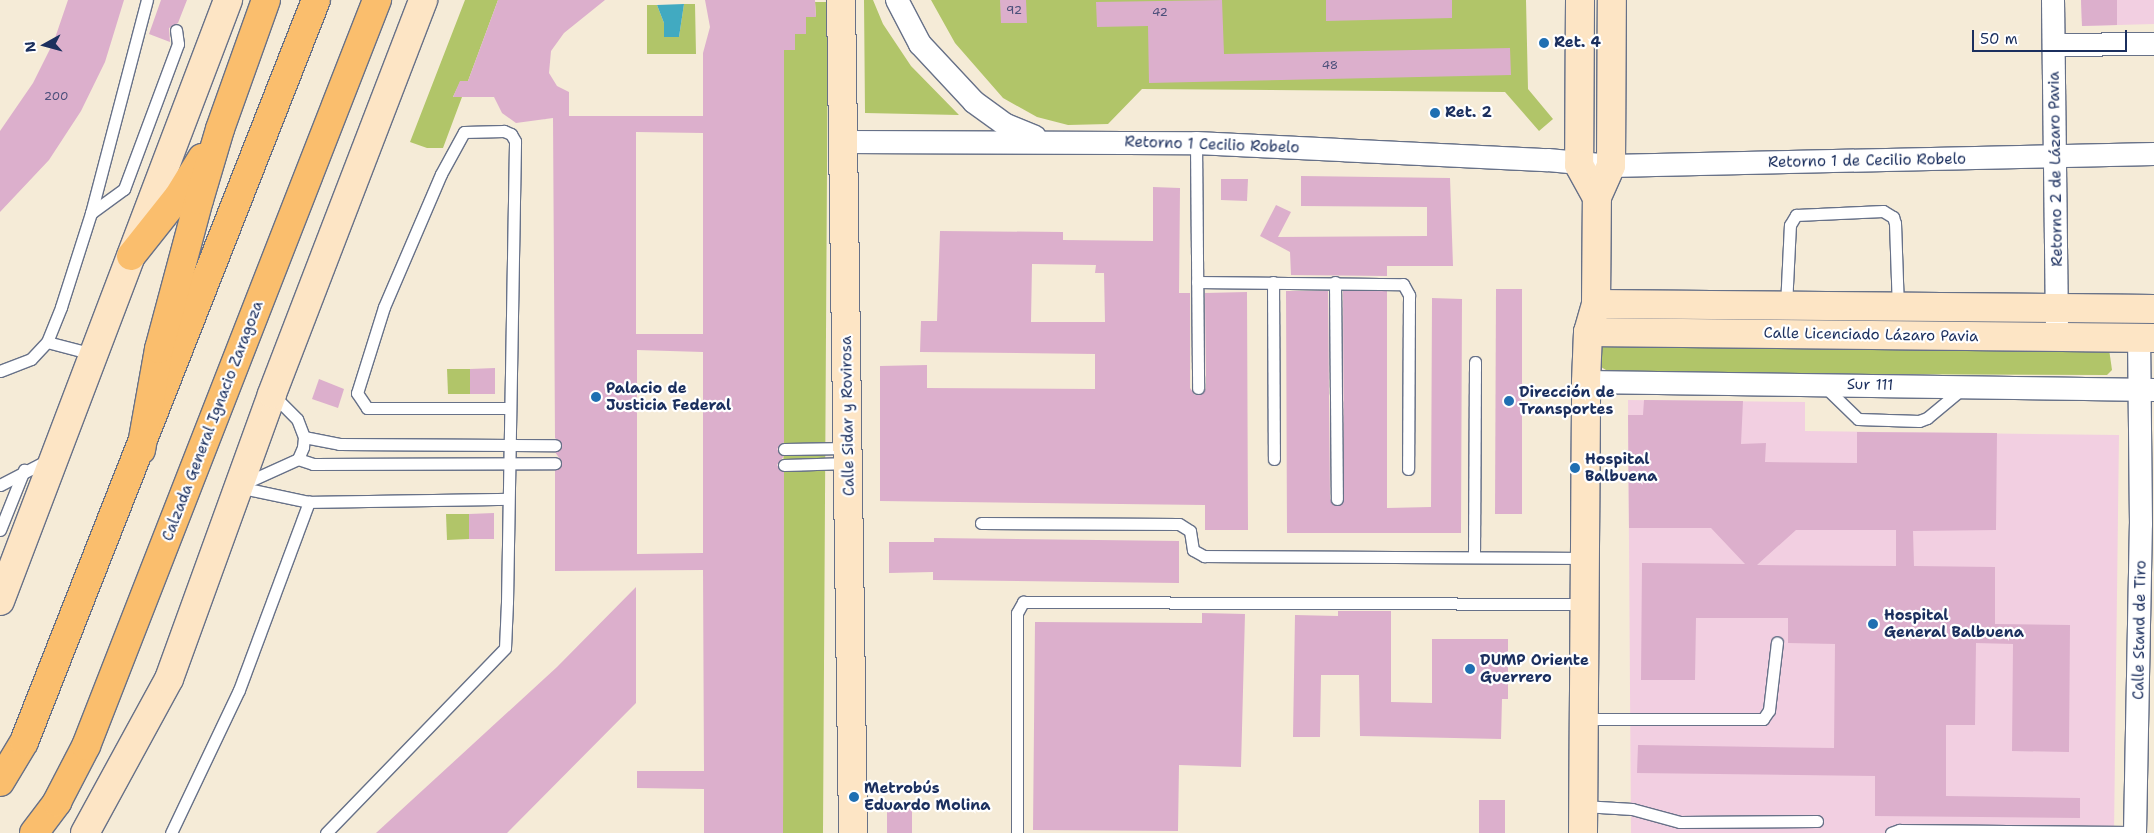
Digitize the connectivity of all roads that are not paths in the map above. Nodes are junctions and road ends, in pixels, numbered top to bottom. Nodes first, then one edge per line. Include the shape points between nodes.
1 (148, 0) edge
2 (228, 0) edge
3 (266, 0) edge
4 (316, 0) edge
5 (377, 0) edge
6 (423, 0) edge
7 (842, 0) edge
8 (897, 0) edge
9 (1580, 0) edge
10 (1612, 0) edge
11 (2053, 0) edge
12 (176, 30) dead end
13 (2154, 44) edge
14 (2055, 45) junction
15 (220, 129) junction
16 (1048, 141) junction
17 (845, 142) junction
18 (1196, 143) junction
19 (2154, 154) edge
20 (2057, 157) junction
21 (1579, 165) junction
22 (1611, 166) junction
23 (1597, 197) junction
24 (91, 213) junction
25 (131, 256) junction
26 (1198, 282) junction
27 (1273, 282) junction
28 (1335, 282) junction
29 (1596, 304) junction
30 (1786, 308) junction
31 (1898, 309) junction
32 (2058, 309) junction
33 (2154, 310) edge
34 (1588, 332) junction
35 (2057, 337) junction
36 (2146, 338) edge
37 (47, 342) junction
38 (93, 354) junction
39 (1475, 362) dead end
40 (0, 371) edge
41 (1586, 382) junction
42 (1822, 385) junction
43 (1965, 387) junction
44 (1198, 388) dead end
45 (2148, 390) edge
46 (272, 394) junction
47 (510, 408) junction
48 (304, 437) junction
49 (509, 445) junction
50 (555, 445) dead end
51 (784, 449) dead end
52 (141, 450) junction
53 (849, 456) junction
54 (54, 458) junction
55 (298, 459) junction
56 (1274, 459) dead end
57 (509, 463) junction
58 (555, 463) dead end
59 (784, 464) dead end
60 (1408, 469) dead end
61 (24, 470) junction
62 (0, 485) edge
63 (238, 487) junction
64 (508, 499) junction
65 (1337, 499) dead end
66 (310, 502) junction
67 (981, 523) dead end
68 (2148, 524) edge
69 (0, 530) edge
70 (1474, 556) junction
71 (1585, 558) junction
72 (0, 600) edge
73 (1585, 604) junction
74 (1777, 642) dead end
75 (2147, 670) edge
76 (1585, 719) junction
77 (0, 782) edge
78 (2145, 802) edge
79 (1583, 806) junction
80 (1817, 821) dead end
81 (1680, 828) edge
82 (2135, 832) edge
83 (34, 833) edge
84 (85, 833) edge
85 (171, 833) edge
86 (326, 833) edge
87 (853, 833) edge
88 (1017, 833) edge
89 (1583, 833) edge
90 (1891, 833) edge

1 - 24 lane
2 - 25 street
3 - 15 main road
4 - 52 main road
5 - 83 main road, Calzada General Ignacio Zaragoza via 86,746 57,802
6 - 46 street
7 - 17 street, Calle Sidar y Rovirosa
8 - 16 street via 920,44 974,102 1006,125
9 - 21 street
10 - 22 street
11 - 14 street, Retorno 2 de Lázaro Pavia
12 - 24 lane via 178,44 124,189
13 - 14 street
14 - 20 street, Retorno 2 de Lázaro Pavia
15 - 25 main road via 178,197
15 - 52 main road via 158,350
16 - 17 street, Retorno 1 Cecilio Robelo
16 - 18 street, Retorno 1 Cecilio Robelo
17 - 53 street, Calle Sidar y Rovirosa
18 - 21 street, Retorno 1 Cecilio Robelo via 1548,160
18 - 26 lane
19 - 20 street, Retorno 1 de Cecilio Robelo
20 - 22 street, Retorno 1 de Cecilio Robelo
20 - 32 street, Retorno 2 de Lázaro Pavia
21 - 22 street, Retorno 1 de Cecilio Robelo
21 - 23 street
22 - 23 street
23 - 29 street
24 - 37 lane
25 - 38 street
26 - 27 lane
26 - 44 lane
27 - 28 lane
27 - 56 lane
28 - 60 lane via 1397,283 1408,289
28 - 65 lane
29 - 30 street, Calle Licenciado Lázaro Pavia
29 - 34 street
30 - 31 street, Calle Licenciado Lázaro Pavia
30 - 31 lane via 1790,225 1796,214 1883,211 1893,217 1895,223
31 - 32 street, Calle Licenciado Lázaro Pavia
32 - 33 street, Calle Licenciado Lázaro Pavia
32 - 35 street, Retorno 2 de Lázaro Pavia
34 - 35 street, Calle Licenciado Lázaro Pavia
34 - 41 street
35 - 36 street, Calle Licenciado Lázaro Pavia
36 - 45 street, Calle Stand de Tiro
37 - 38 lane
37 - 40 lane via 32,360
38 - 54 street
39 - 70 lane
41 - 42 street, Sur 111
41 - 71 street
42 - 43 street, Sur 111
42 - 43 lane via 1858,418 1919,421
43 - 45 street, Sur 111
45 - 68 street, Calle Stand de Tiro
46 - 48 lane via 297,419
46 - 63 street
47 - 47 lane via 367,408 357,392 388,299 441,174 464,132 504,131 511,134 514,141
47 - 49 lane
48 - 49 lane via 339,444
48 - 55 lane
49 - 50 lane
49 - 57 lane
51 - 53 lane
52 - 77 main road via 24,742
53 - 59 lane
53 - 87 street, Calle Sidar y Rovirosa
54 - 61 lane
54 - 72 street
55 - 57 lane via 313,464
55 - 63 lane
57 - 58 lane
57 - 64 lane
61 - 62 lane
61 - 69 lane
63 - 66 lane
63 - 84 street via 169,679
64 - 66 lane
64 - 86 lane via 505,648
66 - 85 lane via 239,690
67 - 70 lane via 1179,524 1190,530 1193,550 1204,556
68 - 75 street, Calle Stand de Tiro
70 - 71 lane via 1564,561
71 - 73 street
73 - 76 street
73 - 88 lane via 1023,602 1017,613
74 - 76 lane via 1769,710 1763,720
75 - 78 street, Calle Stand de Tiro
76 - 79 street
78 - 82 street, Calle Stand de Tiro
79 - 81 lane via 1632,809
79 - 89 street
80 - 81 lane
82 - 90 lane via 1899,830

